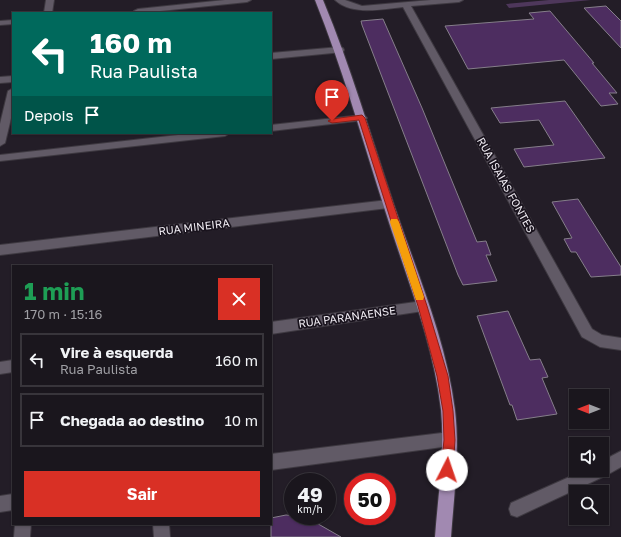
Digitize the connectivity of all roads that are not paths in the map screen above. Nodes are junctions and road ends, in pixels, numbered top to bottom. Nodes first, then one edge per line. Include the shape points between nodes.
1 (50, 0) edge
2 (137, 0) edge
3 (247, 0) edge
4 (319, 0) edge
5 (339, 0) edge
6 (459, 0) edge
7 (224, 1) edge
8 (406, 5) junction
9 (48, 12) edge
10 (138, 12) edge
11 (12, 22) edge
12 (0, 23) edge
13 (340, 50) junction
14 (272, 56) edge
15 (12, 79) edge
16 (0, 80) edge
17 (12, 95) edge
18 (362, 118) junction
19 (272, 128) edge
20 (216, 134) edge
21 (0, 143) edge
22 (0, 158) edge
23 (388, 204) junction
24 (0, 250) edge
25 (423, 306) junction
26 (272, 328) edge
27 (621, 344) edge
28 (12, 366) edge
29 (0, 368) edge
30 (450, 440) junction
31 (621, 459) edge
32 (272, 462) edge
33 (609, 466) edge
34 (587, 477) edge
35 (12, 502) edge
36 (0, 504) edge
37 (517, 509) dead end
38 (23, 525) edge
39 (161, 525) edge
40 (22, 537) edge
41 (162, 537) edge
42 (442, 537) edge

1 - 9 street
2 - 10 street
3 - 7 street
4 - 13 main road
5 - 8 street via 362,8
6 - 8 street
7 - 10 street
8 - 27 street, RUA ISAIAS FONTES via 587,333 600,341
11 - 12 street
13 - 14 street
13 - 18 main road
15 - 16 street
17 - 21 street
18 - 19 street
18 - 23 main road
20 - 22 street
23 - 24 street, RUA MINEIRA
23 - 25 main road
25 - 26 street, RUA PARANAENSE
25 - 30 main road via 442,376
28 - 29 street
30 - 32 street
30 - 42 main road
31 - 33 street
34 - 37 street
35 - 36 street
38 - 40 street
39 - 41 street

